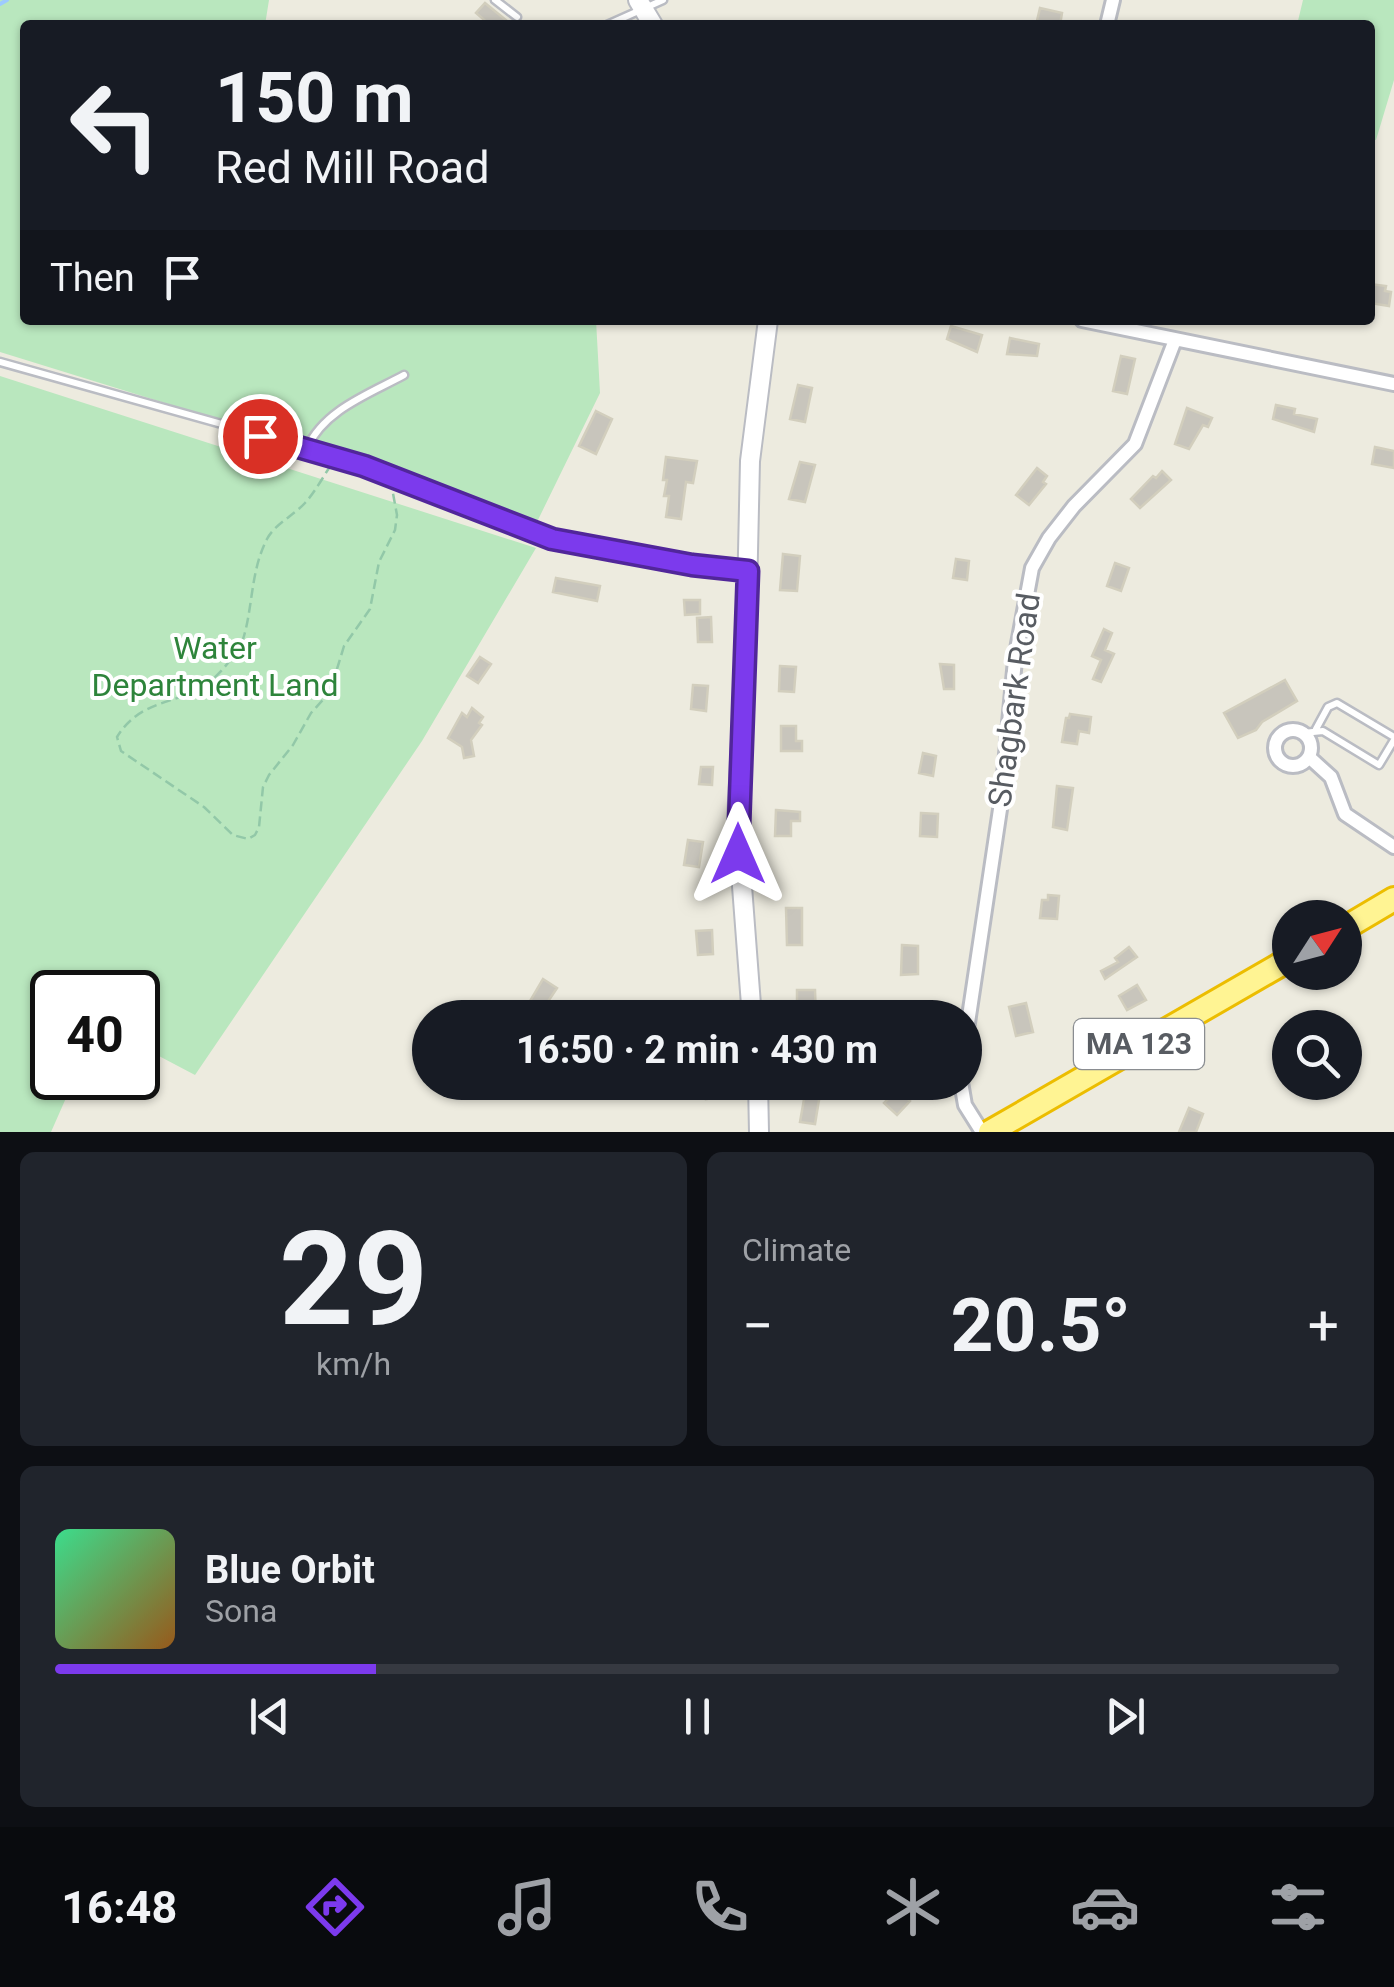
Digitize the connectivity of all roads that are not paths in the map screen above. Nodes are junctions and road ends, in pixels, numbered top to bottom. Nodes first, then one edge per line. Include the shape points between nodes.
1 (494, 0) edge
2 (663, 0) edge
3 (645, 12) edge
4 (517, 17) dead end
5 (767, 325) edge
6 (1105, 325) edge
7 (1175, 340) junction
8 (0, 362) edge
9 (404, 375) dead end
10 (1394, 384) edge
11 (307, 448) junction
12 (748, 571) junction
13 (1310, 732) junction
14 (1394, 738) edge
15 (1310, 757) junction
16 (1394, 847) edge
17 (1394, 899) edge
18 (1362, 918) edge
19 (1272, 969) edge
20 (751, 1000) edge
21 (972, 1000) edge
22 (759, 1100) edge
23 (964, 1100) edge
24 (760, 1132) edge
25 (986, 1132) edge

1 - 4 lane
2 - 3 lane
5 - 12 street via 750,461
6 - 7 street
7 - 10 street
7 - 21 street, Shagbark Road via 1135,444 1074,506 1032,568
8 - 11 lane
9 - 11 lane via 332,416
11 - 12 lane via 552,539
12 - 20 street via 737,820
13 - 14 lane via 1337,703
13 - 14 lane via 1323,731 1379,765
13 - 15 street
13 - 15 street via 1280,735 1275,753 1294,767
15 - 16 street via 1331,776 1345,814
17 - 18 highway
19 - 25 highway, MA 123
22 - 24 street
23 - 25 street

